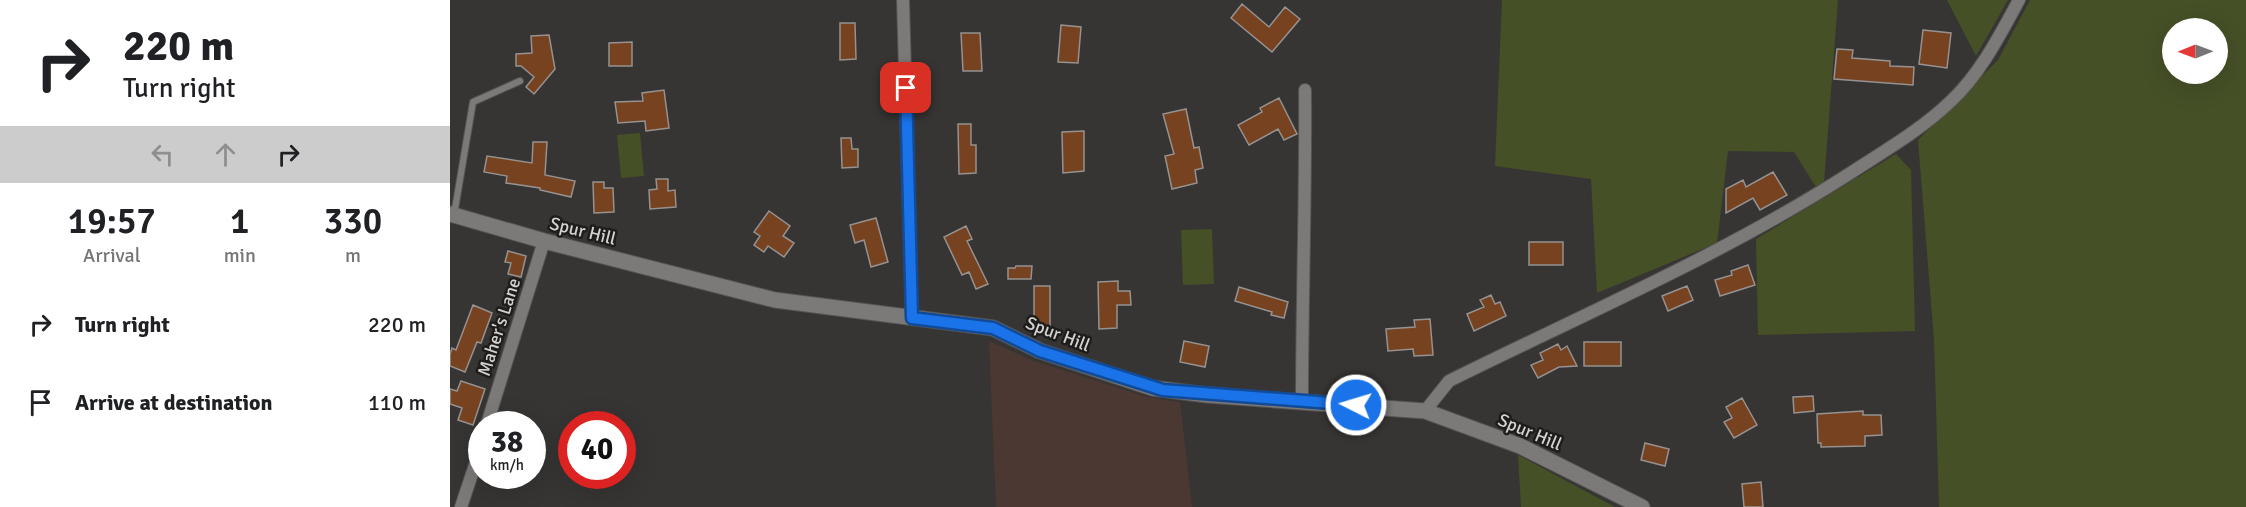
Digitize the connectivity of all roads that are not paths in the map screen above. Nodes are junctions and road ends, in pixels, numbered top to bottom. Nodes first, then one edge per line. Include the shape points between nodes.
1 (903, 0) edge
2 (2019, 0) edge
3 (520, 81) dead end
4 (1305, 90) dead end
5 (452, 215) edge
6 (544, 241) junction
7 (912, 318) junction
8 (1302, 401) junction
9 (492, 411) edge
10 (1425, 411) junction
11 (468, 484) edge
12 (460, 507) edge
13 (1642, 507) edge

1 - 7 street
2 - 10 street via 1994,47 1953,100 1921,126 1832,186 1749,234 1449,381
3 - 5 lane via 473,102
4 - 8 street via 1307,205
5 - 6 street, Spur Hill
6 - 7 street, Spur Hill via 775,300
6 - 9 street, Maher's Lane
7 - 8 street, Spur Hill via 993,328 1040,351 1152,388
8 - 10 street, Spur Hill
10 - 13 street, Spur Hill via 1520,446
11 - 12 street

